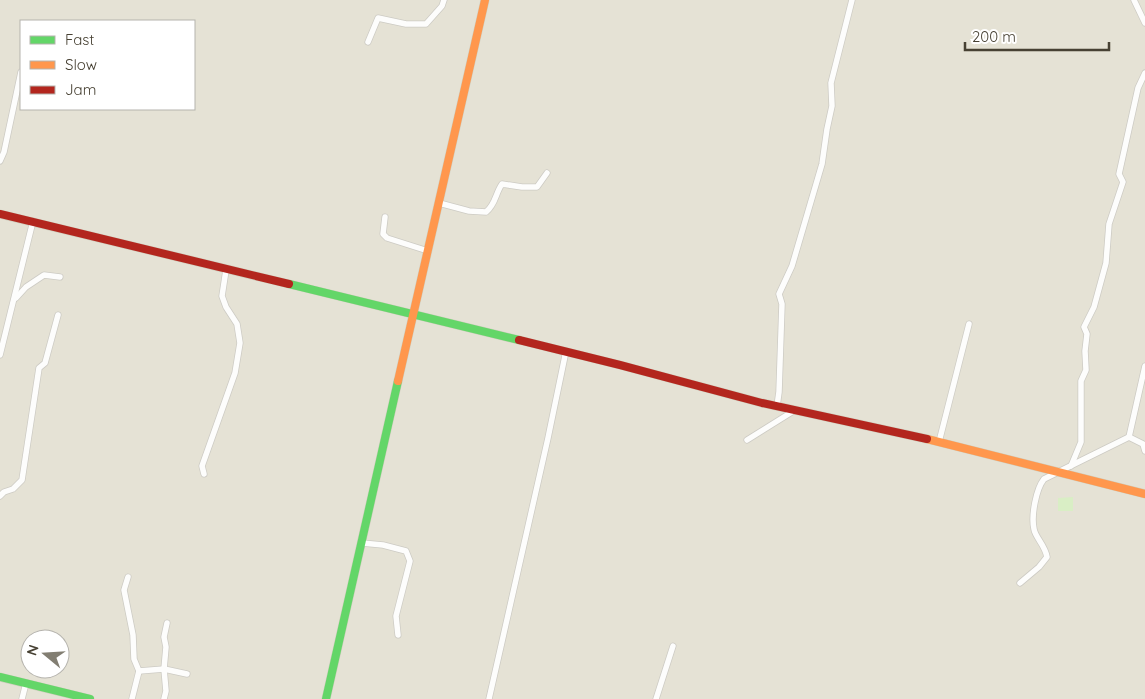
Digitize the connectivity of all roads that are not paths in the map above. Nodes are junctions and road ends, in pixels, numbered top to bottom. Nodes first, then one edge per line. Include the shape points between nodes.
1 (444, 0) edge
2 (852, 0) edge
3 (1134, 0) edge
4 (484, 1) edge
5 (1145, 23) edge
6 (368, 42) dead end
7 (1145, 73) edge
8 (20, 77) edge
9 (0, 161) edge
10 (547, 173) dead end
11 (439, 203) junction
12 (0, 214) edge
13 (385, 217) dead end
14 (33, 221) junction
15 (428, 251) junction
16 (226, 270) junction
17 (60, 277) dead end
18 (14, 299) junction
19 (415, 314) junction
20 (58, 315) dead end
21 (969, 324) dead end
22 (566, 352) junction
23 (0, 355) edge
24 (1145, 366) edge
25 (778, 406) junction
26 (795, 410) junction
27 (1129, 438) junction
28 (747, 440) dead end
29 (939, 442) junction
30 (1145, 451) edge
31 (1070, 466) junction
32 (1058, 472) junction
33 (204, 474) dead end
34 (1145, 494) edge
35 (0, 496) edge
36 (362, 543) junction
37 (128, 577) dead end
38 (1020, 583) dead end
39 (167, 623) dead end
40 (398, 635) dead end
41 (673, 646) dead end
42 (164, 668) junction
43 (139, 671) junction
44 (187, 674) dead end
45 (0, 677) edge
46 (26, 683) junction
47 (22, 699) edge
48 (90, 699) edge
49 (132, 699) edge
50 (164, 699) edge
51 (326, 699) edge
52 (490, 699) edge
53 (656, 699) edge

1 - 6 street via 426,24 378,18
2 - 25 street via 831,83 832,106 822,164 792,266 779,294 782,304
3 - 5 street
4 - 11 street
7 - 31 street via 1138,88 1120,174 1123,182 1109,224 1106,263 1094,307 1084,327 1087,334 1086,370 1081,381 1081,442
8 - 9 street
10 - 11 street via 537,187 502,184 496,201 486,212
11 - 15 street
12 - 14 street
13 - 15 street via 383,234 387,238
14 - 16 street
14 - 18 street
15 - 19 street
16 - 19 street
16 - 33 street via 222,296 236,324 240,344 235,373 202,466
17 - 18 street via 44,275
18 - 23 street
19 - 22 street
19 - 36 street
20 - 35 street via 45,363 38,368 22,480
21 - 29 street
22 - 25 street
22 - 52 street
24 - 27 street
25 - 26 street
26 - 28 street
26 - 29 street
27 - 30 street via 1143,444
27 - 31 street
29 - 32 street
31 - 32 street
32 - 34 street
32 - 38 street via 1042,483 1035,507 1034,529 1047,557
36 - 40 street via 406,550 410,561 396,616
36 - 51 street
37 - 43 street via 124,590 133,634 134,658
39 - 42 street
41 - 53 street
42 - 43 street
42 - 44 street
42 - 50 street
43 - 49 street
45 - 46 street
46 - 47 street
46 - 48 street

